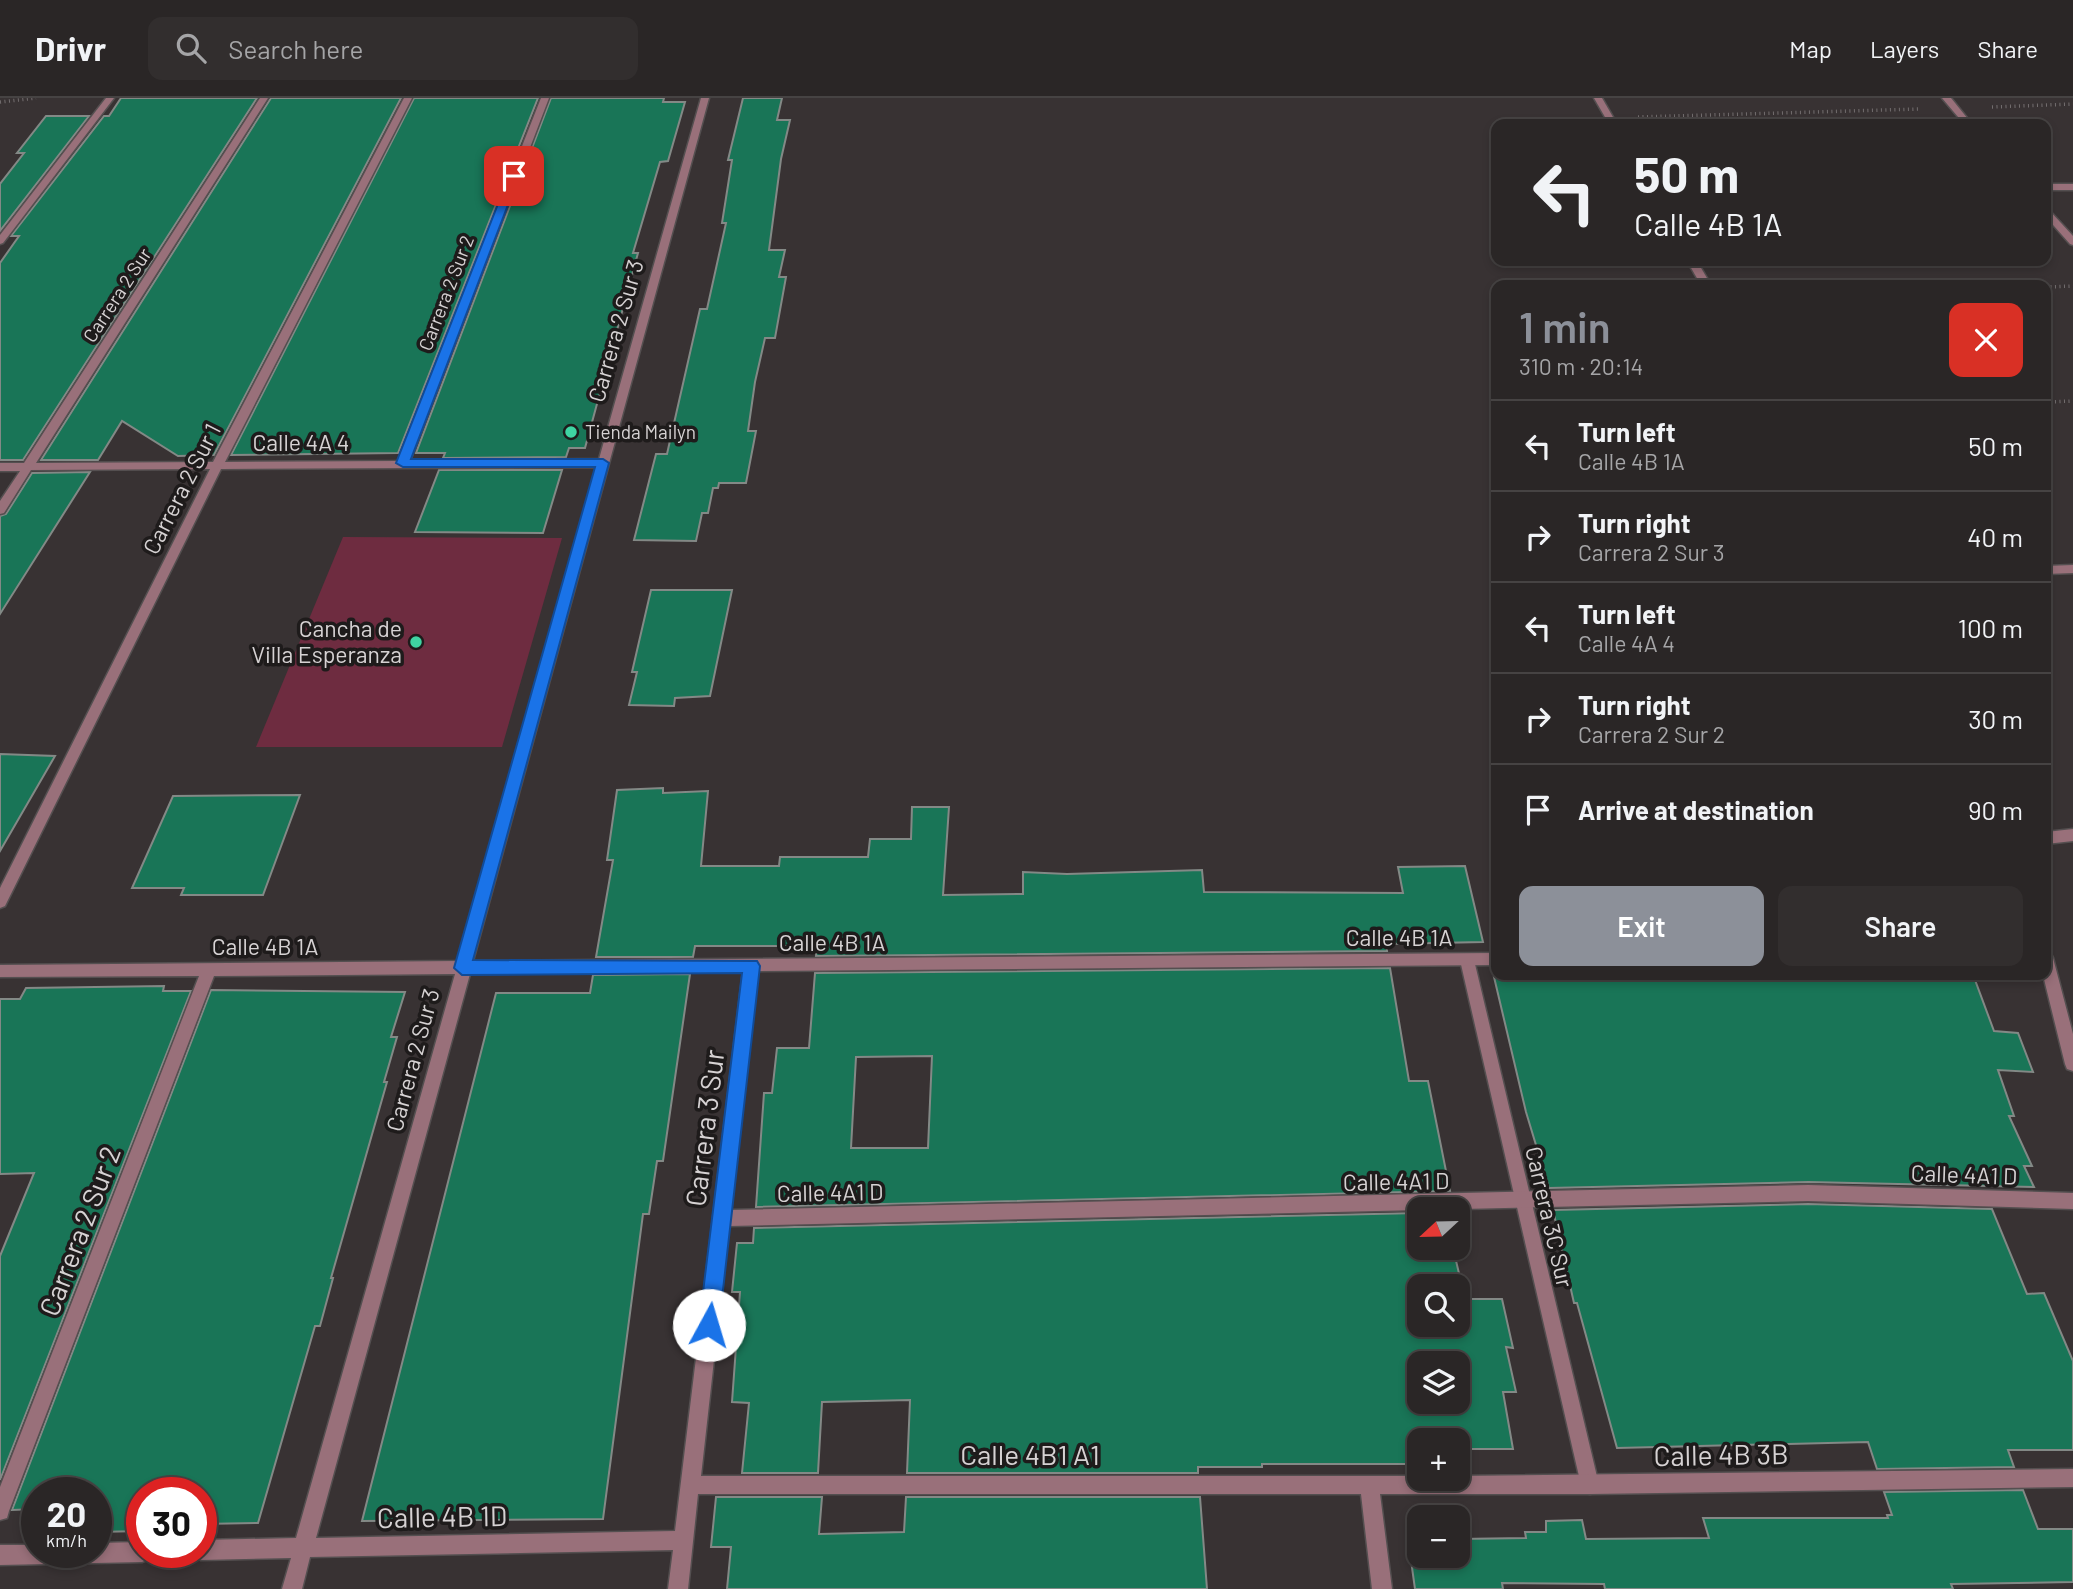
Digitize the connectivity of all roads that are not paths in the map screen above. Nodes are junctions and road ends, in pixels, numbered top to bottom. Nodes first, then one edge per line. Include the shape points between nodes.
1 (110, 98) edge
2 (264, 98) edge
3 (408, 98) edge
4 (545, 98) edge
5 (705, 98) edge
6 (1598, 98) edge
7 (1946, 98) edge
8 (1610, 119) edge
9 (1964, 119) edge
10 (2051, 187) edge
11 (2073, 187) edge
12 (2051, 218) edge
13 (0, 240) edge
14 (2073, 242) edge
15 (403, 463) junction
16 (603, 463) junction
17 (218, 464) junction
18 (28, 466) junction
19 (0, 467) edge
20 (0, 510) edge
21 (2073, 569) edge
22 (2051, 570) edge
23 (2073, 835) edge
24 (2051, 837) edge
25 (0, 901) edge
26 (1491, 959) edge
27 (1467, 960) junction
28 (751, 966) junction
29 (462, 968) junction
30 (209, 970) junction
31 (0, 971) edge
32 (2051, 976) edge
33 (2072, 1053) edge
34 (2073, 1201) edge
35 (1522, 1202) junction
36 (721, 1218) junction
37 (2073, 1478) edge
38 (691, 1485) junction
39 (1369, 1485) junction
40 (1590, 1485) junction
41 (0, 1511) edge
42 (683, 1540) junction
43 (303, 1548) junction
44 (217, 1550) edge
45 (126, 1552) edge
46 (0, 1555) edge
47 (292, 1589) edge
48 (678, 1589) edge
49 (1382, 1589) edge

1 - 13 street
2 - 18 street, Carrera 2 Sur
3 - 17 street, Carrera 2 Sur 1
4 - 15 street, Carrera 2 Sur 2
5 - 16 street, Carrera 2 Sur 3
6 - 8 street
7 - 9 street
10 - 11 street
12 - 14 street
15 - 16 street, Calle 4A 4
15 - 17 street, Calle 4A 4
16 - 29 street, Carrera 2 Sur 3
17 - 18 street, Calle 4A 4
17 - 25 street, Carrera 2 Sur 1
18 - 19 street, Calle 4A 4
18 - 20 street, Carrera 2 Sur
21 - 22 street
23 - 24 street
26 - 27 street, Calle 4B 1A
27 - 28 street, Calle 4B 1A
27 - 35 street, Carrera 3C Sur
28 - 29 street, Calle 4B 1A
28 - 36 street, Carrera 3 Sur
29 - 30 street, Calle 4B 1A
29 - 43 street, Carrera 2 Sur 3
30 - 31 street, Calle 4B 1A
30 - 41 street, Carrera 2 Sur 2
32 - 33 street
34 - 35 street, Calle 4A1 D via 1808,1194
35 - 36 street, Calle 4A1 D
35 - 40 street, Carrera 3C Sur
36 - 38 street, Carrera 3 Sur
37 - 40 street, Calle 4B 3B
38 - 39 street, Calle 4B1 A1
38 - 42 street, Carrera 3 Sur
39 - 40 street, Calle 4B 3B
39 - 49 street
42 - 43 street, Calle 4B 1D
42 - 48 street, Carrera 3 Sur
43 - 44 street, Calle 4B 1D
43 - 47 street, Carrera 2 Sur 3
45 - 46 street

